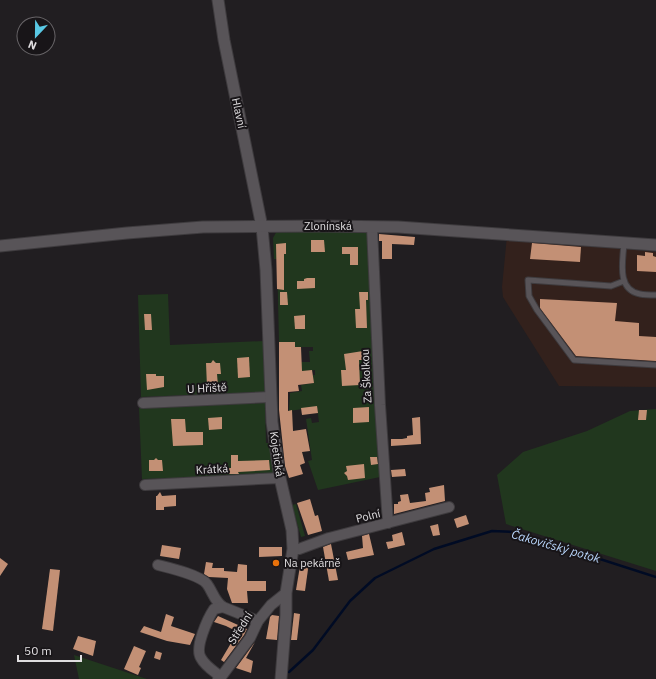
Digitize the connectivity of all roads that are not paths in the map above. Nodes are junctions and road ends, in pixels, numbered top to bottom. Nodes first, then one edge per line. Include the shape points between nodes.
1 (218, 0) edge
2 (262, 227) junction
3 (372, 227) junction
4 (624, 243) junction
5 (656, 245) edge
6 (0, 246) edge
7 (624, 281) junction
8 (656, 295) edge
9 (656, 365) edge
10 (271, 397) junction
11 (143, 403) dead end
12 (280, 478) junction
13 (145, 485) dead end
14 (449, 507) dead end
15 (388, 523) junction
16 (293, 549) junction
17 (158, 565) dead end
18 (286, 593) junction
19 (223, 607) junction
20 (258, 621) junction
21 (220, 678) edge
22 (281, 679) edge

1 - 2 street, Hlavní
2 - 3 street, Zlonínská
2 - 6 street, Zlonínská via 126,233
2 - 10 street, Kojetická
3 - 4 street, Zlonínská
3 - 15 street, Za Školkou
4 - 5 street, Zlonínská
4 - 7 lane
7 - 8 lane via 629,288 639,294
7 - 9 lane via 611,286 528,280 529,296 574,360
10 - 11 street, U Hřiště
10 - 12 street, Kojetická
12 - 13 street, Krátká
12 - 16 street, Kojetická via 292,530
14 - 15 street, Polní
15 - 16 street, Polní
16 - 18 street, Kojetická
17 - 19 street via 192,575 207,583 218,604
18 - 20 street, Střední
18 - 22 street, Kojetická
19 - 20 street
19 - 21 street via 214,609 211,614 198,653
20 - 21 street, Střední via 250,638

